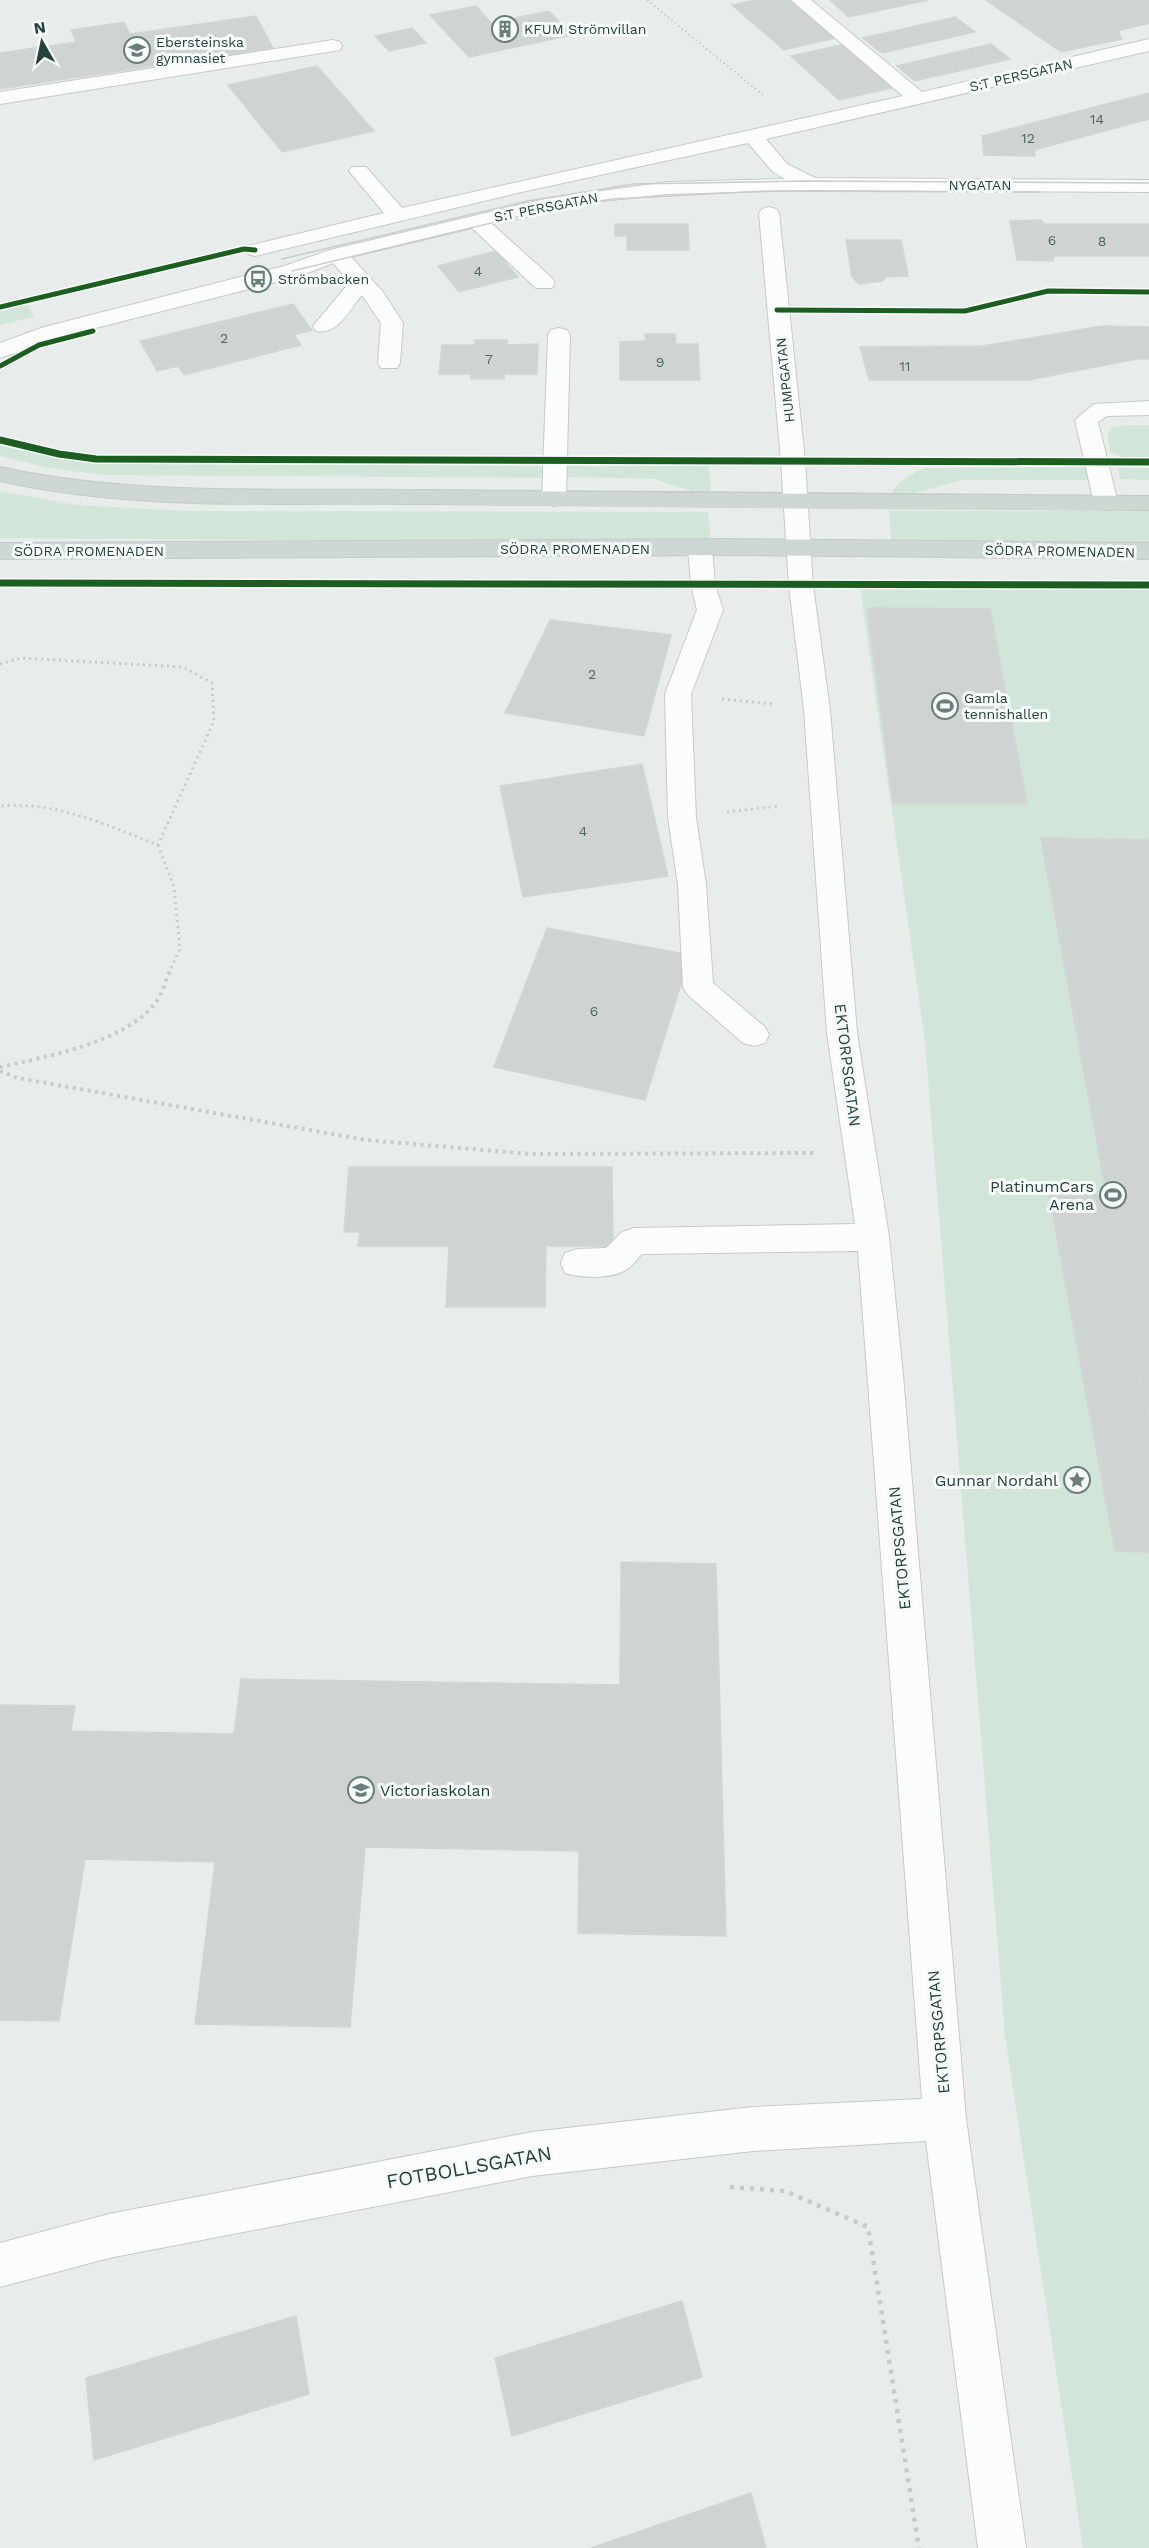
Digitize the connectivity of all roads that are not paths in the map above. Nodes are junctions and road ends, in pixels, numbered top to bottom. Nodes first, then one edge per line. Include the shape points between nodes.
1 (800, 0) edge
2 (1149, 45) edge
3 (333, 46) dead end
4 (0, 98) edge
5 (918, 99) junction
6 (752, 136) junction
7 (359, 171) dead end
8 (810, 184) junction
9 (1149, 186) edge
10 (769, 213) dead end
11 (398, 216) junction
12 (475, 222) junction
13 (255, 250) dead end
14 (337, 254) junction
15 (362, 282) junction
16 (544, 283) dead end
17 (324, 326) dead end
18 (0, 331) edge
19 (559, 335) dead end
20 (0, 351) edge
21 (389, 363) dead end
22 (1149, 408) edge
23 (0, 474) edge
24 (554, 499) junction
25 (795, 502) junction
26 (1106, 503) junction
27 (1149, 503) edge
28 (799, 548) junction
29 (700, 549) junction
30 (0, 551) edge
31 (1149, 551) edge
32 (754, 1035) dead end
33 (873, 1237) junction
34 (577, 1263) dead end
35 (945, 2120) junction
36 (0, 2265) edge
37 (1002, 2548) edge

1 - 5 street
2 - 5 street, S:T PERSGATAN
3 - 4 street
5 - 6 street, S:T PERSGATAN
6 - 8 street via 780,168
6 - 11 street, S:T PERSGATAN via 517,186
7 - 11 street
8 - 9 street, NYGATAN
8 - 12 street, S:T PERSGATAN via 668,188 602,195
10 - 25 street, HUMPGATAN
11 - 13 street, S:T PERSGATAN
12 - 14 street, S:T PERSGATAN
12 - 16 street via 483,225
14 - 15 street
14 - 18 street via 282,259
14 - 20 street via 292,271 86,323
15 - 17 street
15 - 21 street via 392,323
19 - 24 street
22 - 26 street via 1102,409 1086,420
23 - 24 main road via 54,486 115,491
24 - 25 main road
25 - 26 main road
25 - 28 street, HUMPGATAN
26 - 27 main road
28 - 29 main road, SÖDRA PROMENADEN
28 - 31 main road, SÖDRA PROMENADEN
28 - 33 street, EKTORPSGATAN via 817,710 842,1033
29 - 30 main road, SÖDRA PROMENADEN
29 - 32 street via 710,610 678,694 682,818 692,885 698,987
33 - 34 street via 634,1241 614,1261
33 - 35 street, EKTORPSGATAN
35 - 36 street, FOTBOLLSGATAN via 753,2129 532,2154 110,2236
35 - 37 street, EKTORPSGATAN

